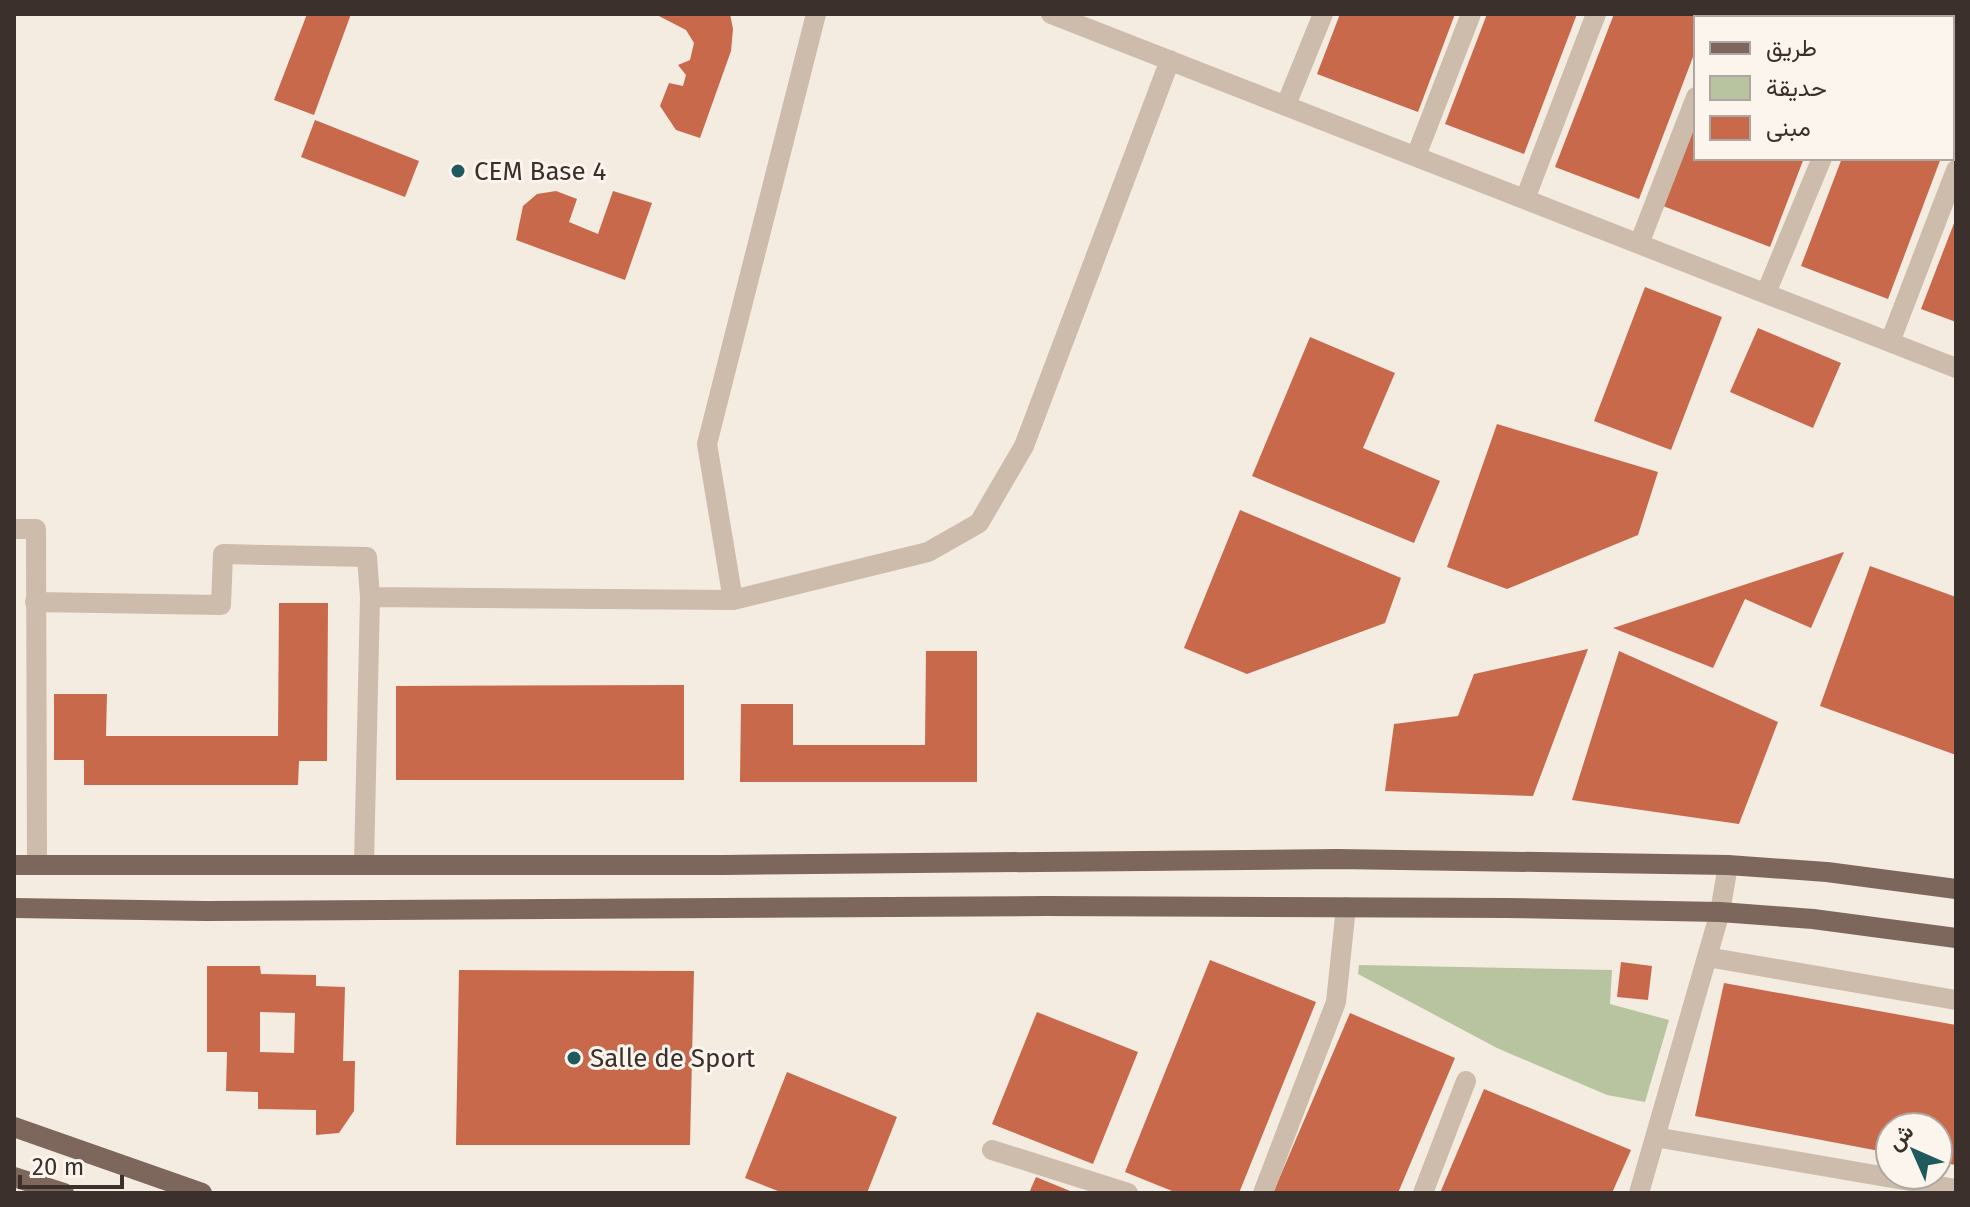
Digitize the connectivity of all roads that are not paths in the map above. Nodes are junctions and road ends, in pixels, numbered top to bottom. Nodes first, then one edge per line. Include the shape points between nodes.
1 (816, 14) edge
2 (1051, 14) edge
3 (1323, 14) edge
4 (1471, 14) edge
5 (1596, 14) edge
6 (1170, 60) junction
7 (1694, 102) edge
8 (1286, 105) junction
9 (1416, 156) junction
10 (1821, 160) edge
11 (1956, 170) edge
12 (1525, 199) junction
13 (1639, 244) junction
14 (1766, 293) junction
15 (1890, 342) junction
16 (1956, 368) edge
17 (14, 529) edge
18 (370, 597) junction
19 (733, 600) junction
20 (35, 602) junction
21 (364, 864) junction
22 (14, 865) edge
23 (37, 865) junction
24 (1728, 865) junction
25 (1956, 889) edge
26 (1346, 907) junction
27 (14, 908) edge
28 (1720, 912) junction
29 (1956, 938) edge
30 (1707, 957) junction
31 (1956, 1000) edge
32 (1466, 1081) dead end
33 (14, 1127) edge
34 (1655, 1137) junction
35 (992, 1150) dead end
36 (14, 1177) edge
37 (1956, 1189) edge
38 (64, 1193) edge
39 (202, 1193) edge
40 (1128, 1193) edge
41 (1263, 1193) edge
42 (1423, 1193) edge
43 (1639, 1193) edge

1 - 19 street via 707,444
2 - 6 street
3 - 8 street
4 - 9 street
5 - 12 street
6 - 8 street
6 - 19 street via 1024,446 979,523 928,552
7 - 13 street
8 - 9 street
9 - 12 street
10 - 14 street
11 - 15 street
12 - 13 street
13 - 14 street
14 - 15 street
15 - 16 street
17 - 20 street via 36,529
18 - 19 street
18 - 20 street via 367,557 223,554 221,605
18 - 21 street
20 - 23 street
21 - 23 main road
21 - 24 main road via 1338,859
22 - 23 main road
24 - 25 main road
24 - 28 street
26 - 27 main road
26 - 28 main road
26 - 41 street via 1336,1002
28 - 29 main road
28 - 30 street
30 - 31 street
30 - 34 street
32 - 42 street
33 - 39 main road
34 - 37 street
34 - 43 street
35 - 40 street
36 - 38 main road

